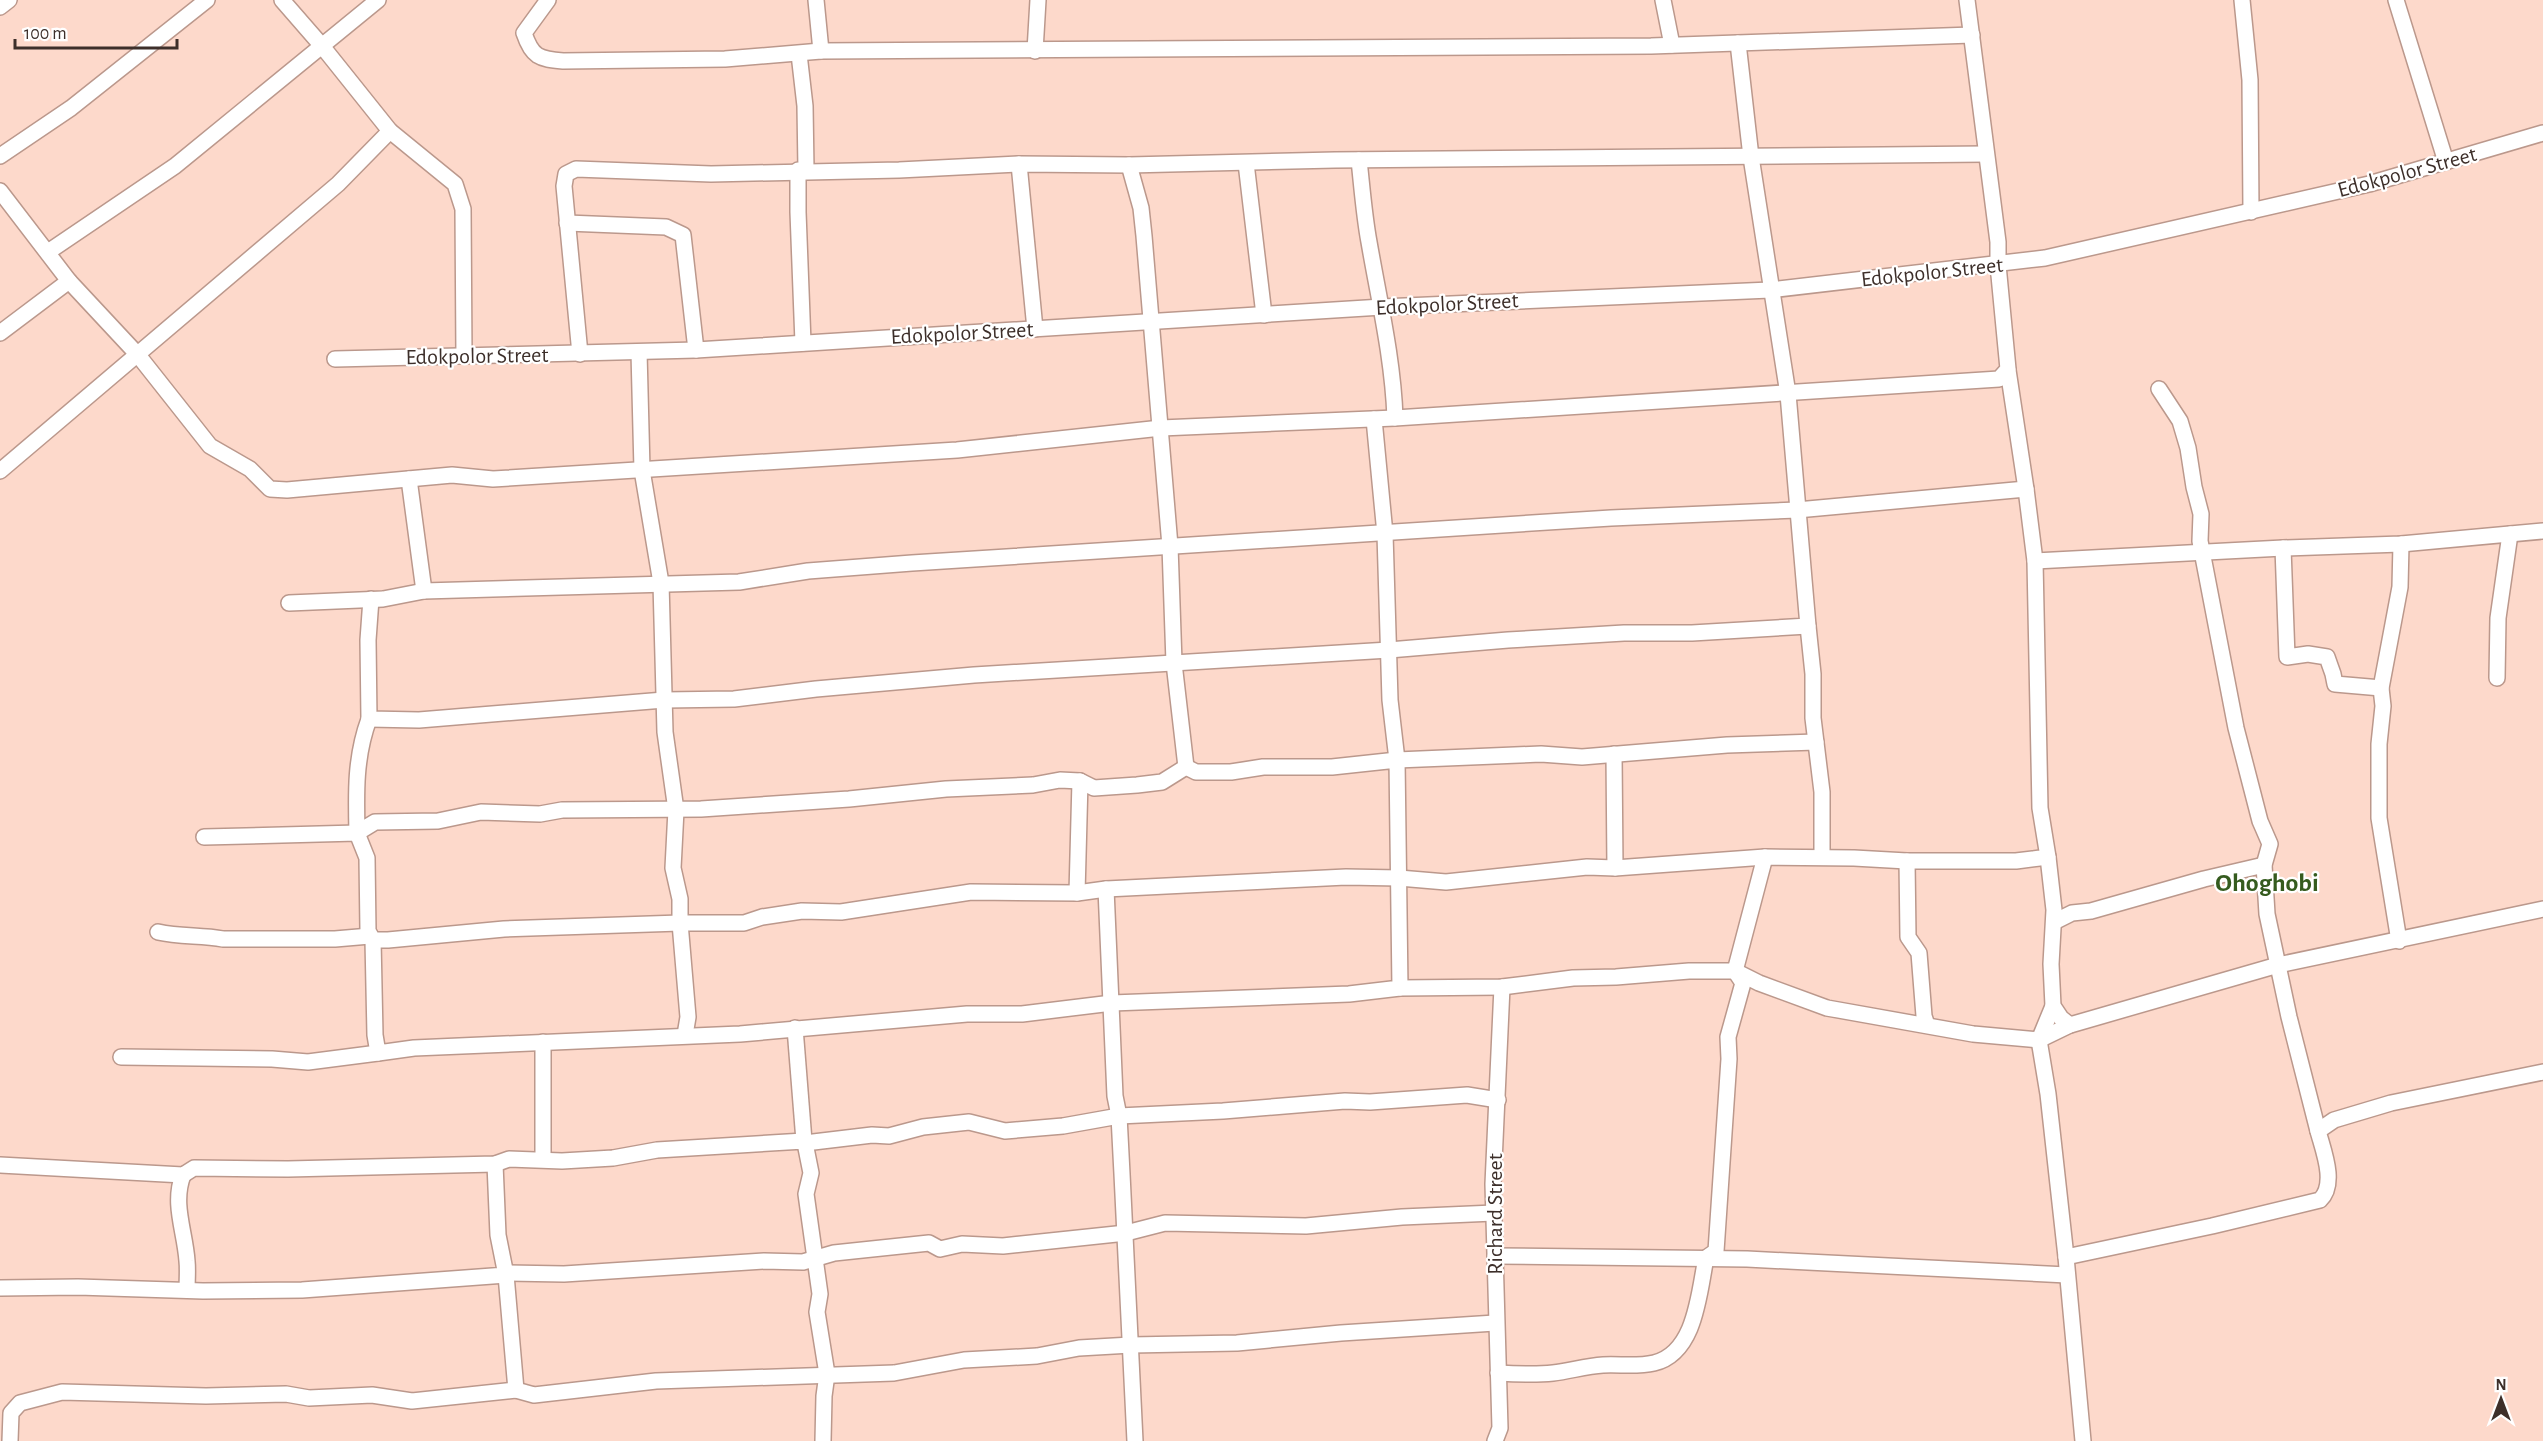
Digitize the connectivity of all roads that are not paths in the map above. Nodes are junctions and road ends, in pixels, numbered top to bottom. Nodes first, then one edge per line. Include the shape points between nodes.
1 (9, 0) edge
2 (207, 0) edge
3 (282, 0) edge
4 (378, 0) edge
5 (548, 0) edge
6 (816, 0) edge
7 (1038, 0) edge
8 (1664, 0) edge
9 (1967, 0) edge
10 (2242, 0) edge
11 (2396, 0) edge
12 (0, 7) edge
13 (1972, 35) junction
14 (1738, 44) junction
15 (1672, 45) junction
16 (322, 46) junction
17 (821, 51) junction
18 (1035, 51) junction
19 (799, 54) junction
20 (390, 131) junction
21 (2543, 133) edge
22 (1986, 154) junction
23 (0, 156) edge
24 (1751, 157) junction
25 (1359, 160) junction
26 (2446, 162) junction
27 (1019, 164) junction
28 (1246, 164) junction
29 (1129, 165) junction
30 (802, 170) junction
31 (0, 191) edge
32 (2250, 212) junction
33 (567, 224) junction
34 (48, 252) junction
35 (1998, 265) junction
36 (69, 281) junction
37 (1770, 290) junction
38 (1382, 307) junction
39 (1264, 315) junction
40 (1150, 322) junction
41 (1035, 329) junction
42 (0, 333) edge
43 (803, 343) junction
44 (696, 350) junction
45 (639, 352) junction
46 (580, 354) junction
47 (138, 355) junction
48 (464, 356) junction
49 (335, 359) dead end
50 (2008, 370) junction
51 (2159, 389) dead end
52 (1788, 394) junction
53 (1395, 418) junction
54 (1374, 419) junction
55 (1161, 428) junction
56 (642, 470) junction
57 (0, 471) edge
58 (409, 479) junction
59 (2026, 489) junction
60 (1797, 510) junction
61 (2543, 531) edge
62 (1385, 534) junction
63 (2510, 534) junction
64 (2401, 544) junction
65 (1170, 546) junction
66 (2283, 548) junction
67 (2203, 554) junction
68 (2035, 561) junction
69 (661, 583) junction
70 (424, 591) junction
71 (371, 599) junction
72 (289, 603) dead end
73 (1808, 626) junction
74 (1389, 650) junction
75 (1174, 663) junction
76 (2497, 678) dead end
77 (2381, 688) junction
78 (665, 700) junction
79 (369, 719) junction
80 (1816, 742) junction
81 (1614, 754) junction
82 (1396, 760) junction
83 (1186, 767) junction
84 (1080, 782) junction
85 (676, 810) junction
86 (357, 832) junction
87 (204, 837) dead end
88 (1765, 857) junction
89 (1822, 858) junction
90 (2048, 858) junction
91 (1906, 861) junction
92 (2264, 865) junction
93 (1616, 868) junction
94 (1399, 878) junction
95 (1106, 889) junction
96 (1077, 893) junction
97 (2543, 909) edge
98 (680, 922) junction
99 (2054, 922) junction
100 (158, 932) dead end
101 (372, 938) junction
102 (2399, 941) junction
103 (2278, 965) junction
104 (1735, 971) junction
105 (1502, 987) junction
106 (1400, 988) junction
107 (1112, 1003) junction
108 (2053, 1006) junction
109 (1927, 1025) junction
110 (2070, 1025) junction
111 (795, 1028) junction
112 (685, 1035) junction
113 (2039, 1040) junction
114 (543, 1042) junction
115 (378, 1053) junction
116 (122, 1058) dead end
117 (2543, 1072) edge
118 (1498, 1100) junction
119 (1119, 1116) junction
120 (2318, 1131) junction
121 (804, 1142) junction
122 (543, 1158) junction
123 (495, 1164) junction
124 (0, 1165) edge
125 (183, 1175) junction
126 (1494, 1213) junction
127 (1126, 1233) junction
128 (1495, 1256) junction
129 (2066, 1257) junction
130 (1706, 1258) junction
131 (815, 1259) junction
132 (506, 1274) junction
133 (2067, 1275) junction
134 (0, 1288) edge
135 (187, 1290) junction
136 (1495, 1323) junction
137 (1131, 1345) junction
138 (1498, 1373) junction
139 (827, 1374) junction
140 (516, 1390) junction
141 (10, 1441) edge
142 (823, 1441) edge
143 (1135, 1441) edge
144 (1495, 1441) edge
145 (2083, 1441) edge

1 - 12 street
2 - 23 street via 71,108
3 - 16 street
4 - 16 street
5 - 19 street via 524,33 530,50 544,59 725,59
6 - 17 street
7 - 18 street
8 - 15 street
9 - 13 street
10 - 32 street via 2250,80
11 - 26 street
13 - 14 street
13 - 22 street
14 - 15 street
14 - 24 street
15 - 18 street
16 - 20 street
16 - 34 street via 175,166
17 - 18 street
17 - 19 street
19 - 30 street via 805,106
20 - 47 street via 338,184
20 - 48 street via 455,184 463,209
21 - 26 street, Edokpolor Street
22 - 24 street
22 - 35 street
24 - 25 street
24 - 37 street
25 - 28 street
25 - 38 street via 1368,240
26 - 32 street, Edokpolor Street
27 - 29 street
27 - 30 street
27 - 41 street
28 - 29 street
28 - 39 street
29 - 40 street via 1141,208
30 - 33 street via 711,174 576,169 566,174 564,186
30 - 43 street via 798,212
31 - 34 street
32 - 35 street, Edokpolor Street
33 - 44 street via 666,227 682,235
33 - 46 street
34 - 36 street
35 - 37 street, Edokpolor Street
35 - 50 street
36 - 42 street
36 - 47 street
37 - 38 street, Edokpolor Street
37 - 52 street
38 - 39 street, Edokpolor Street
38 - 53 street
39 - 40 street, Edokpolor Street
40 - 41 street, Edokpolor Street
40 - 55 street
41 - 43 street, Edokpolor Street
43 - 44 street, Edokpolor Street
44 - 45 street, Edokpolor Street
45 - 46 street, Edokpolor Street
45 - 56 street
46 - 48 street, Edokpolor Street
47 - 57 street
47 - 58 street via 210,446 250,468 270,489
48 - 49 street, Edokpolor Street
50 - 52 street via 1999,379
50 - 59 street
51 - 67 street via 2180,421 2188,447 2201,514
52 - 53 street
52 - 60 street
53 - 54 street
54 - 55 street
54 - 62 street
55 - 56 street via 957,450
55 - 65 street
56 - 58 street via 493,479 452,475
56 - 69 street
58 - 70 street
59 - 60 street
59 - 68 street
60 - 62 street
60 - 73 street
61 - 63 street
62 - 65 street
62 - 74 street
63 - 64 street
63 - 76 street via 2498,618
64 - 66 street
64 - 77 street via 2400,587
65 - 69 street via 808,572 739,582
65 - 75 street
66 - 67 street
66 - 77 street via 2287,657 2326,657 2335,684
67 - 68 street
67 - 92 street via 2236,728 2260,821 2270,844
68 - 90 street via 2040,808
69 - 70 street
69 - 78 street
70 - 71 street
71 - 72 street
71 - 79 street
73 - 74 street via 1624,633
73 - 80 street
74 - 75 street
74 - 82 street
75 - 78 street via 974,675 734,699
75 - 83 street
77 - 102 street via 2379,818
78 - 79 street via 419,720
78 - 85 street
79 - 86 street via 356,782
80 - 81 street
80 - 89 street via 1822,792
81 - 82 street
81 - 93 street
82 - 83 street via 1231,772 1196,772
82 - 94 street
83 - 84 street via 1162,782 1094,788
84 - 85 street via 1060,780
84 - 96 street
85 - 86 street via 481,812 438,821 375,822
85 - 98 street via 673,868
86 - 87 street
86 - 101 street via 367,858 368,931
88 - 89 street
88 - 93 street
88 - 104 street
89 - 91 street
90 - 91 street
90 - 99 street
91 - 109 street via 1908,937 1919,952
92 - 99 street via 2072,913
92 - 103 street via 2267,914
93 - 94 street via 1587,867 1446,882
94 - 95 street
94 - 106 street
95 - 96 street
95 - 107 street
96 - 98 street via 971,892 842,912 802,911 744,923
97 - 102 street
98 - 101 street
98 - 112 street via 688,1017
99 - 108 street
100 - 101 street via 223,939
101 - 115 street
102 - 103 street
103 - 110 street
103 - 120 street
104 - 105 street via 1573,978
104 - 109 street via 1827,1008
104 - 130 street via 1743,983 1728,1037 1716,1251
105 - 106 street
105 - 118 street, Richard Street
106 - 107 street via 1349,994
107 - 111 street via 1022,1014 967,1014
107 - 119 street
108 - 110 street
108 - 113 street
109 - 113 street
110 - 113 street
111 - 112 street
111 - 121 street
112 - 114 street
113 - 129 street
114 - 115 street
114 - 122 street
115 - 116 street via 308,1062
117 - 120 street via 2391,1103 2334,1120
118 - 119 street via 1440,1096
118 - 126 street, Richard Street via 1492,1184
119 - 121 street via 1005,1131 969,1122 923,1127 889,1136
119 - 127 street
120 - 129 street via 2328,1173 2328,1186 2320,1200
121 - 122 street via 657,1150 613,1158
121 - 131 street via 811,1173 806,1194
122 - 123 street via 509,1159
123 - 125 street via 194,1168
123 - 132 street via 498,1236
124 - 125 street
125 - 135 street via 178,1204 188,1261
126 - 127 street via 1306,1226 1166,1223
126 - 128 street, Richard Street
127 - 131 street via 1003,1246 962,1244 940,1249 929,1243 834,1253
127 - 137 street
128 - 130 street
128 - 136 street, Richard Street
129 - 133 street
130 - 133 street
130 - 138 street via 1687,1335 1667,1358 1654,1363 1601,1365 1552,1373
131 - 132 street
131 - 139 street via 820,1293 817,1312
132 - 135 street via 302,1290
132 - 140 street
133 - 145 street
134 - 135 street
136 - 137 street via 1237,1343
136 - 138 street, Richard Street
137 - 139 street via 964,1360 894,1373
137 - 143 street
138 - 144 street, Richard Street via 1500,1428
139 - 140 street via 656,1381 534,1395
139 - 142 street
140 - 141 street via 412,1401 372,1395 309,1398 62,1392 20,1404 11,1413

